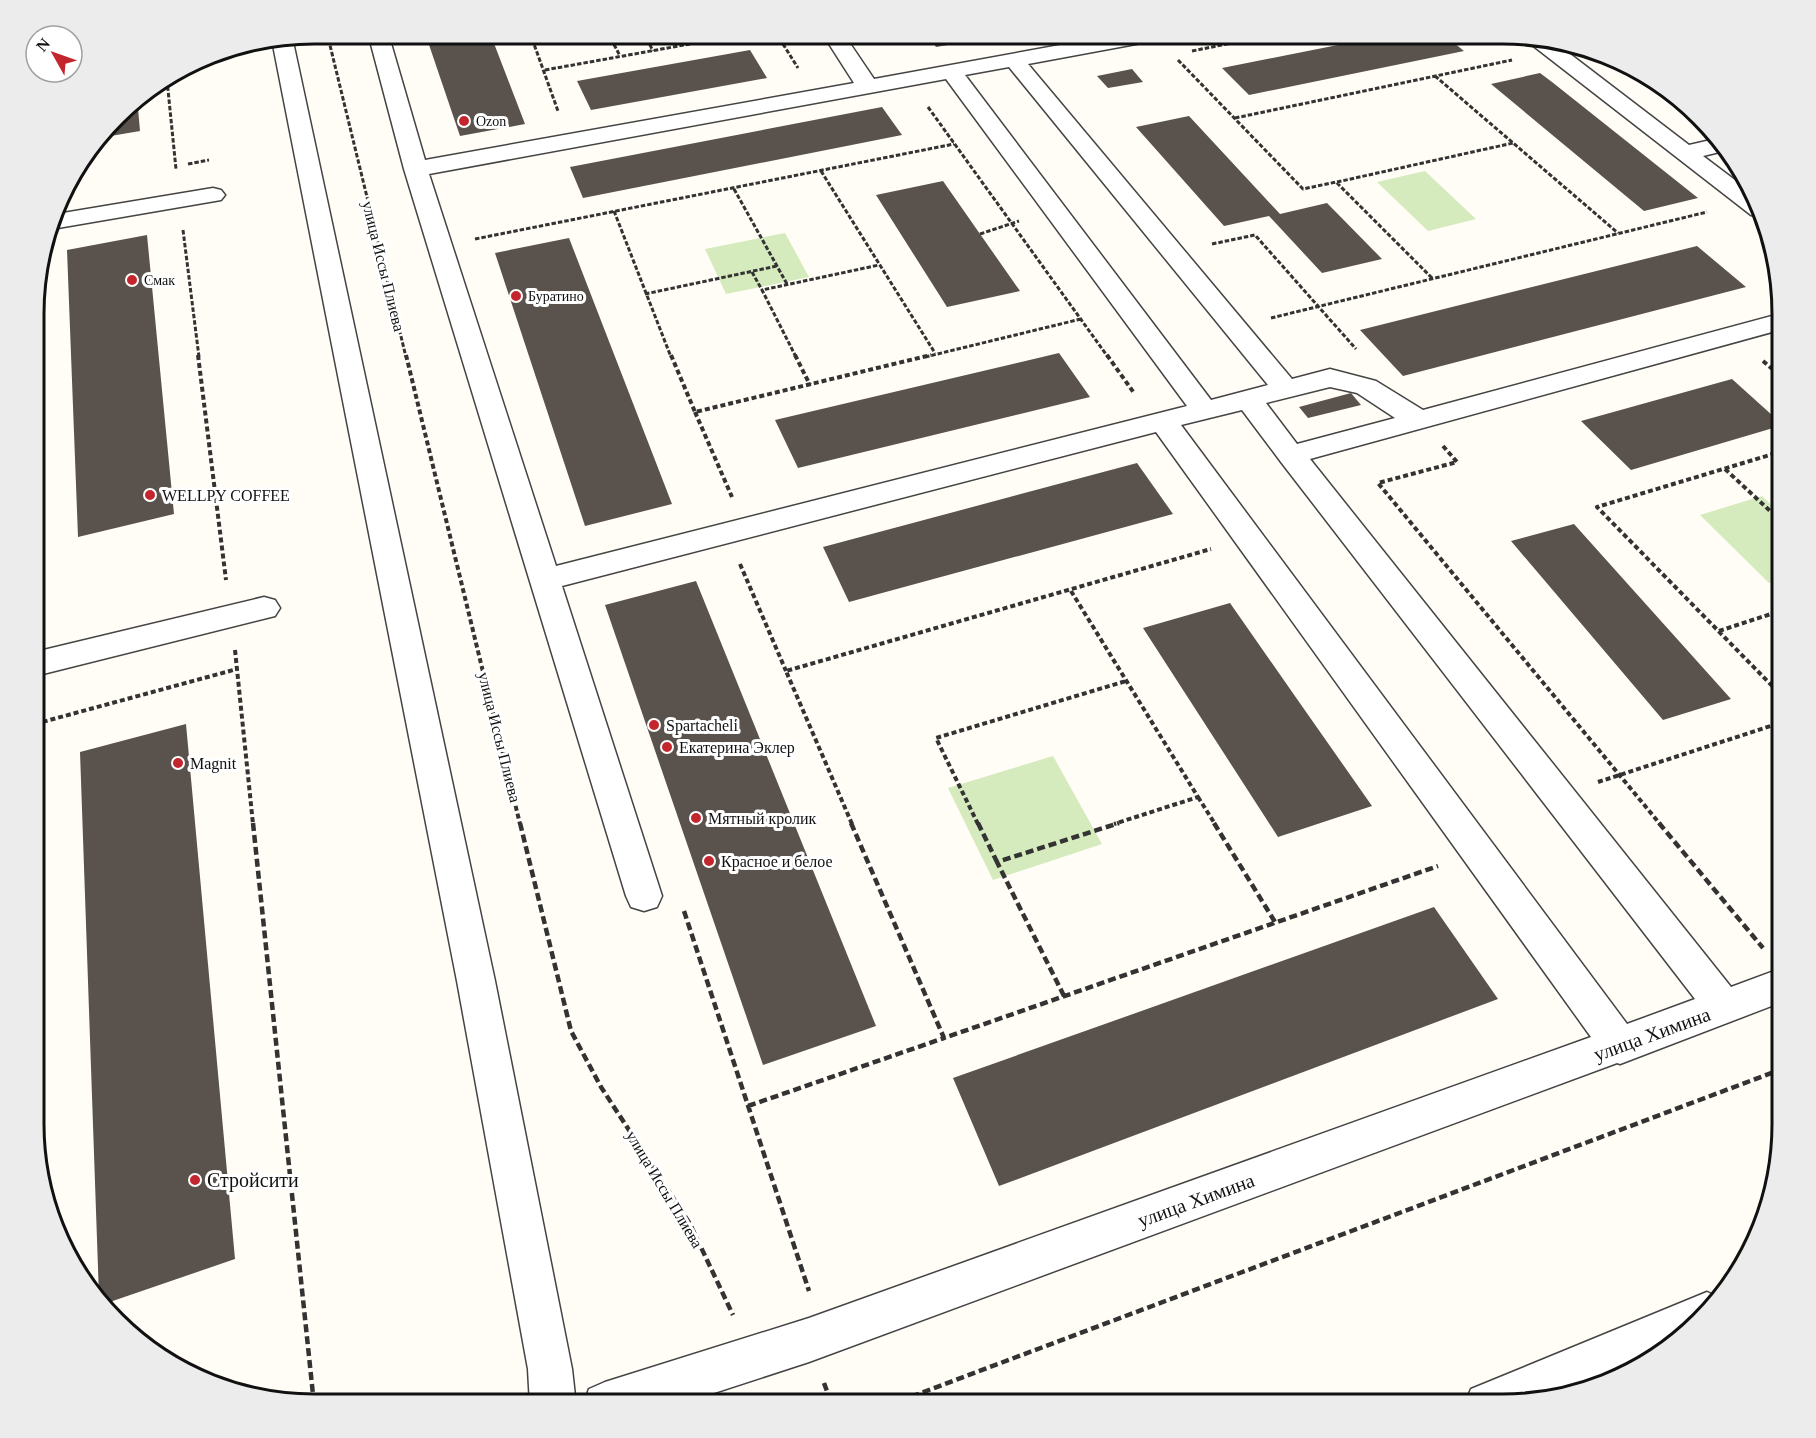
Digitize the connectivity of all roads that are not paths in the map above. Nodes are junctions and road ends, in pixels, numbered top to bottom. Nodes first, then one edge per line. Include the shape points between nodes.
1 (381, 44) edge
2 (839, 44) edge
3 (1103, 44) edge
4 (284, 45) edge
5 (1549, 48) edge
6 (1014, 60) junction
7 (952, 72) junction
8 (868, 87) junction
9 (1714, 146) edge
10 (1685, 153) junction
11 (416, 169) junction
12 (213, 195) dead end
13 (1748, 202) edge
14 (60, 221) edge
15 (1772, 324) edge
16 (1286, 389) junction
17 (1248, 399) junction
18 (1204, 410) junction
19 (1419, 420) junction
20 (1163, 421) junction
21 (1291, 455) junction
22 (545, 580) junction
23 (264, 608) dead end
24 (44, 662) edge
25 (644, 896) dead end
26 (1772, 970) edge
27 (1724, 1007) junction
28 (1620, 1046) junction
29 (1684, 1324) edge
30 (552, 1394) edge
31 (639, 1394) edge
32 (1514, 1394) edge

1 - 11 street
2 - 8 street
3 - 6 street
4 - 30 street via 476,981
5 - 10 street
6 - 7 street
6 - 16 street
7 - 8 street
7 - 18 street
8 - 11 street
9 - 10 street
10 - 13 street
11 - 22 street
12 - 14 street
15 - 19 street
16 - 17 street
16 - 19 street via 1330,378 1366,387
17 - 18 street
17 - 21 street
18 - 20 street
19 - 21 street
20 - 22 street
20 - 28 street
21 - 27 street
22 - 25 street
23 - 24 street
26 - 27 street, улица Химина
27 - 28 street, улица Химина
28 - 31 street, улица Химина via 809,1340
29 - 32 street

